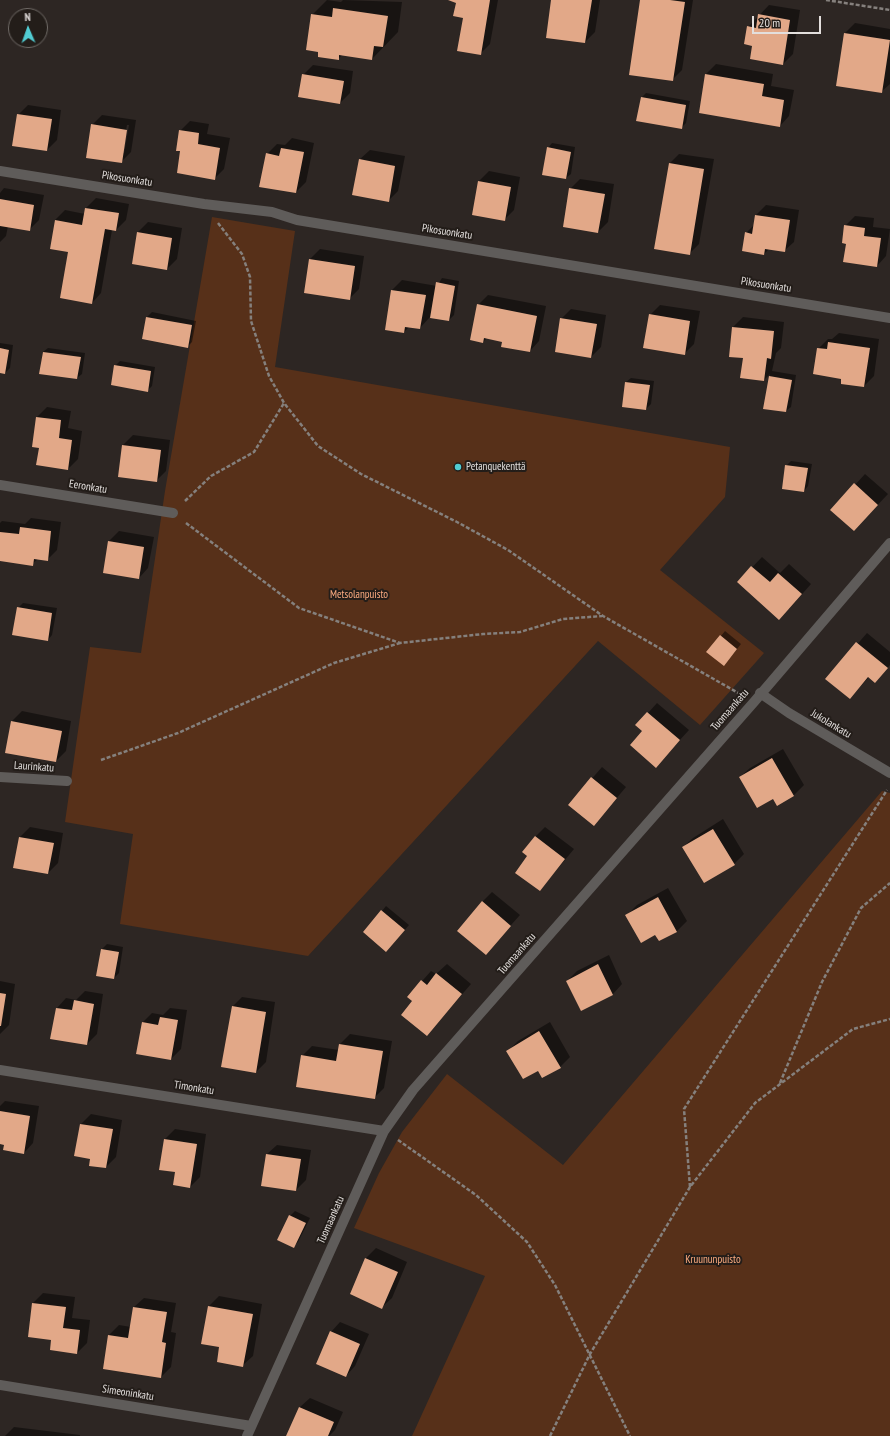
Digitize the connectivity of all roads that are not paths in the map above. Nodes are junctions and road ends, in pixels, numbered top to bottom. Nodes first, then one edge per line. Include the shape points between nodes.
1 (0, 171) edge
2 (890, 318) edge
3 (0, 485) edge
4 (173, 513) road end
5 (890, 543) edge
6 (757, 698) junction
7 (890, 773) edge
8 (0, 777) edge
9 (67, 782) dead end
10 (0, 1070) edge
11 (384, 1131) junction
12 (0, 1385) edge
13 (251, 1426) junction
14 (247, 1436) edge

1 - 2 street, Pikosuonkatu via 204,204 272,212 298,220
3 - 4 street, Eeronkatu
5 - 6 street, Tuomaankatu
6 - 7 street, Jukolankatu via 789,713
6 - 11 street, Tuomaankatu via 413,1090
8 - 9 street, Laurinkatu
10 - 11 street, Timonkatu
11 - 13 street, Tuomaankatu
12 - 13 street, Simeoninkatu
13 - 14 street, Tuomaankatu

